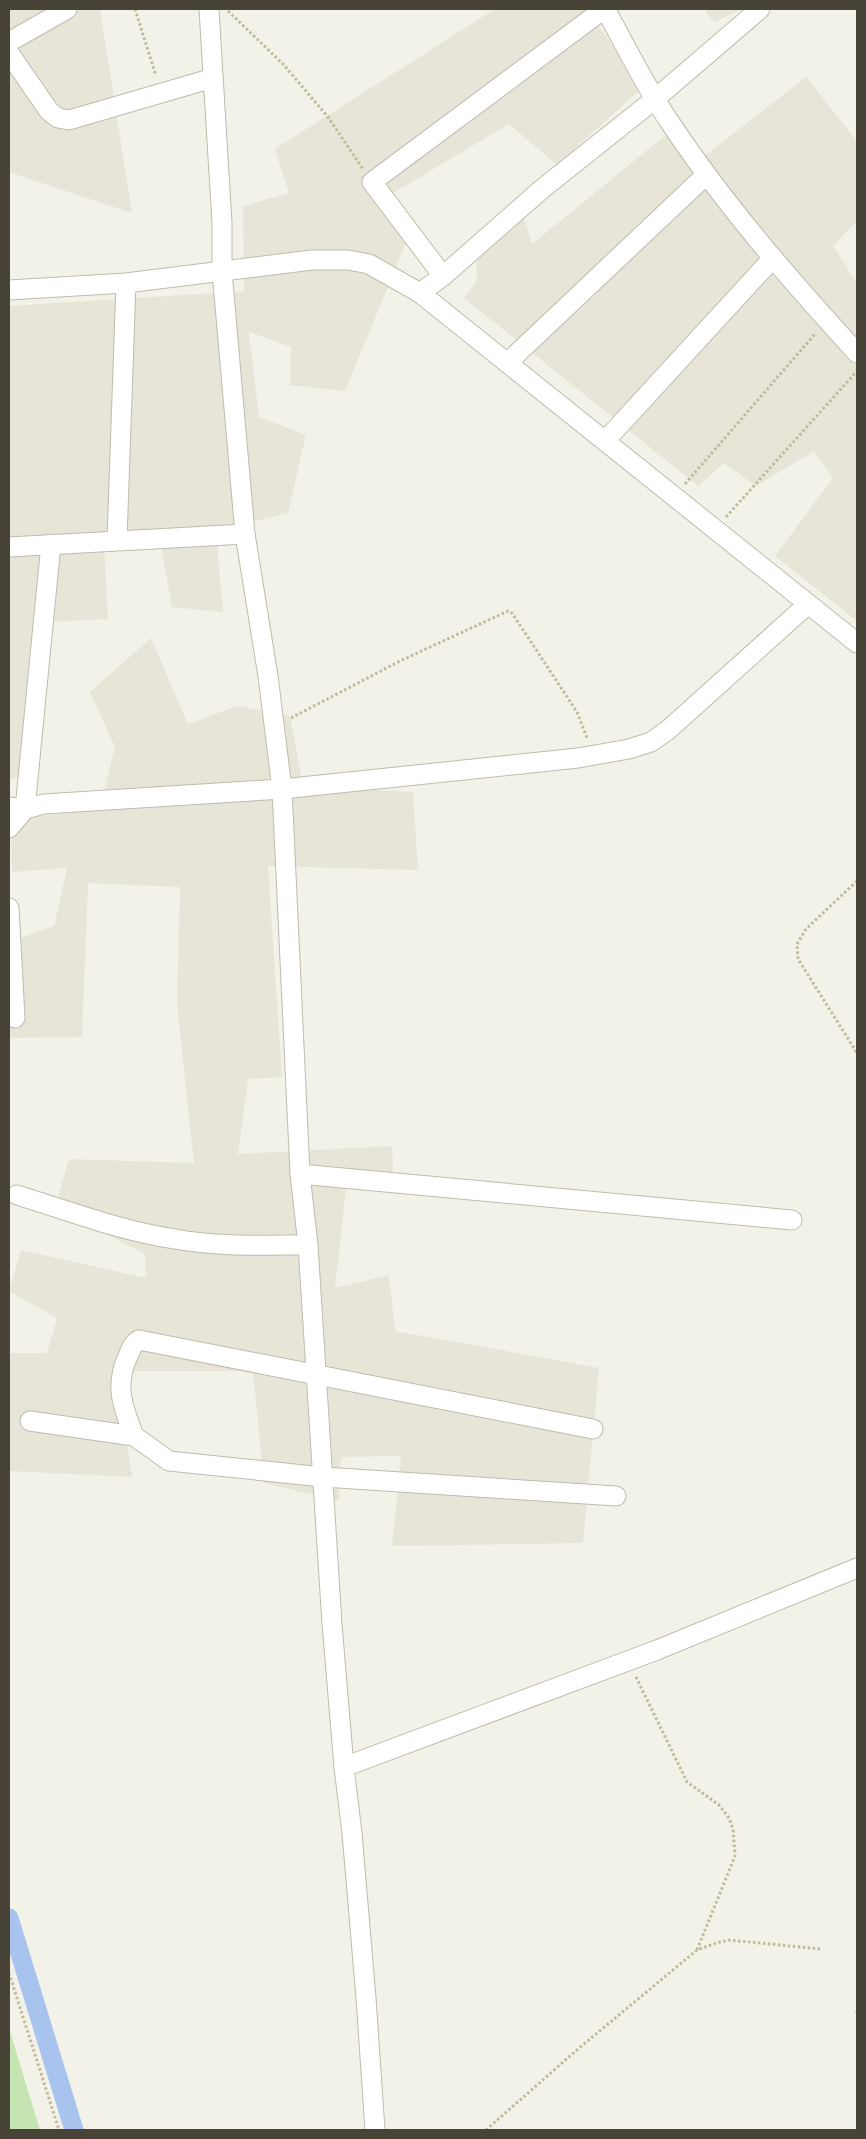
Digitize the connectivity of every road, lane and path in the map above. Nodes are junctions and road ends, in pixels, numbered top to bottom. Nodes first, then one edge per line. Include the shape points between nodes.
1 (67, 9) edge
2 (135, 9) edge
3 (209, 9) edge
4 (225, 9) edge
5 (604, 9) edge
6 (760, 9) edge
7 (9, 42) edge
8 (9, 53) edge
9 (213, 78) junction
10 (161, 93) junction
11 (655, 99) junction
12 (706, 174) junction
13 (372, 182) junction
14 (772, 259) junction
15 (222, 271) junction
16 (443, 276) junction
17 (126, 283) junction
18 (9, 290) edge
19 (420, 293) junction
20 (826, 320) junction
21 (857, 353) edge
22 (507, 363) junction
23 (857, 370) edge
24 (605, 440) junction
25 (674, 496) junction
26 (714, 529) junction
27 (244, 534) junction
28 (117, 540) junction
29 (51, 544) junction
30 (9, 547) edge
31 (807, 605) junction
32 (857, 643) edge
33 (274, 727) junction
34 (588, 756) junction
35 (282, 789) junction
36 (17, 808) edge
37 (9, 828) edge
38 (857, 881) edge
39 (9, 908) edge
40 (15, 1018) dead end
41 (857, 1053) edge
42 (300, 1174) junction
43 (18, 1195) dead end
44 (792, 1220) dead end
45 (308, 1245) junction
46 (315, 1376) junction
47 (30, 1421) dead end
48 (593, 1429) dead end
49 (134, 1436) junction
50 (323, 1476) junction
51 (616, 1496) dead end
52 (857, 1568) edge
53 (628, 1661) junction
54 (344, 1767) junction
55 (820, 1949) dead end
56 (697, 1950) junction
57 (9, 1973) edge
58 (59, 2130) edge
59 (375, 2130) edge
60 (486, 2130) edge

1 - 7 street
2 - 10 path
3 - 9 street
4 - 13 path via 302,86 328,117
5 - 11 street
5 - 13 street
6 - 11 street
8 - 10 street via 58,118 70,120
9 - 10 street
9 - 15 street
11 - 12 street
11 - 16 street via 542,189
12 - 14 street
12 - 22 street
13 - 16 street
14 - 20 street
14 - 24 street
15 - 17 street
15 - 19 street via 312,260 348,260 369,264
15 - 27 street
16 - 19 street
17 - 18 street
17 - 28 street
19 - 22 street
20 - 21 street
20 - 25 path
22 - 24 street
23 - 26 path
24 - 25 street
25 - 26 street
26 - 31 street
27 - 28 street
27 - 33 street
28 - 29 street
29 - 30 street
29 - 36 street
31 - 32 street
31 - 34 street via 651,742
33 - 34 path via 400,661 508,611 577,712 587,734
33 - 35 street
34 - 35 street
35 - 36 street
35 - 42 street
36 - 37 street
38 - 41 path via 806,929 797,944 798,959
39 - 40 street
42 - 44 street
42 - 45 street
43 - 45 street via 130,1230 175,1240
45 - 46 street
46 - 48 street
46 - 49 street via 139,1340 125,1362 120,1384 120,1396
46 - 50 street
47 - 49 street
49 - 50 street via 169,1461
50 - 51 street
50 - 54 street
52 - 53 street
53 - 54 street
53 - 56 path via 687,1782 719,1805 733,1829 735,1856
54 - 59 street
55 - 56 path via 729,1940
56 - 60 path
57 - 58 path

